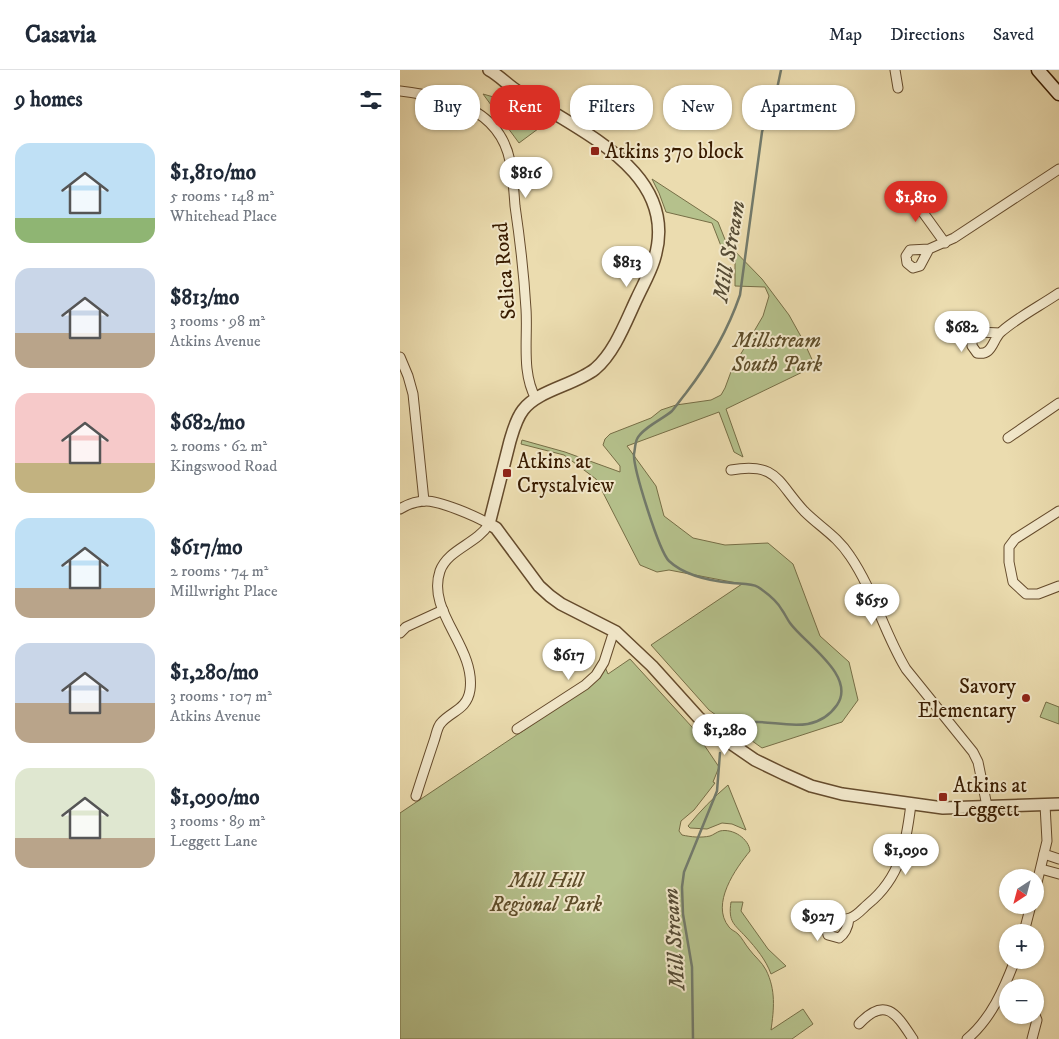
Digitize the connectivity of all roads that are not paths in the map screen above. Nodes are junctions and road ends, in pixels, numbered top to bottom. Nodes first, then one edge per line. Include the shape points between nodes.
1 (489, 70) edge
2 (895, 70) edge
3 (1038, 70) edge
4 (898, 88) dead end
5 (400, 90) edge
6 (1059, 94) edge
7 (1059, 169) edge
8 (906, 188) dead end
9 (945, 243) junction
10 (929, 249) dead end
11 (1059, 293) edge
12 (1000, 333) dead end
13 (400, 357) edge
14 (536, 399) junction
15 (1059, 403) edge
16 (1008, 438) dead end
17 (731, 470) dead end
18 (421, 502) junction
19 (400, 509) edge
20 (1059, 511) edge
21 (400, 516) edge
22 (489, 524) junction
23 (1059, 586) edge
24 (443, 610) junction
25 (616, 632) junction
26 (400, 633) edge
27 (517, 729) dead end
28 (416, 796) dead end
29 (911, 804) junction
30 (1059, 804) edge
31 (1045, 805) junction
32 (988, 806) junction
33 (1044, 854) junction
34 (1059, 859) edge
35 (1041, 869) edge
36 (1044, 870) edge
37 (1059, 874) edge
38 (849, 919) dead end
39 (999, 1000) edge
40 (859, 1024) dead end
41 (1036, 1024) edge
42 (972, 1037) edge
43 (913, 1039) edge
44 (1032, 1039) edge

1 - 14 street via 597,139 628,164 655,206 657,217 657,245 650,270 617,339 603,360 587,374
2 - 4 street
3 - 6 main road
5 - 14 street, Selica Road via 429,94 476,111 488,120 504,142 510,160 526,309 529,379
7 - 9 street
8 - 9 street
9 - 10 street
11 - 12 street
13 - 18 street via 413,394
14 - 22 street via 522,411 514,428
15 - 16 street
17 - 32 street via 764,470 778,478 805,512 842,545 872,596 906,669 973,752
18 - 19 street via 412,502
18 - 21 street
18 - 22 street via 441,504
20 - 23 street via 1015,539 1009,547 1009,562 1013,582 1026,594 1038,594
22 - 24 street via 478,538 449,557 440,570 438,587
22 - 25 street via 496,528 550,596
24 - 26 street
24 - 28 street via 467,658 471,675 470,693 460,710 440,724
25 - 27 street via 596,675
25 - 29 street via 698,716 755,760 811,786
29 - 32 street via 943,808
29 - 38 street via 906,845 891,880 880,894
30 - 31 street
31 - 32 street
31 - 33 street via 1047,841
33 - 34 street
33 - 35 street
36 - 37 street
39 - 42 street
40 - 43 street via 872,1013 886,1010 897,1015
41 - 44 street

